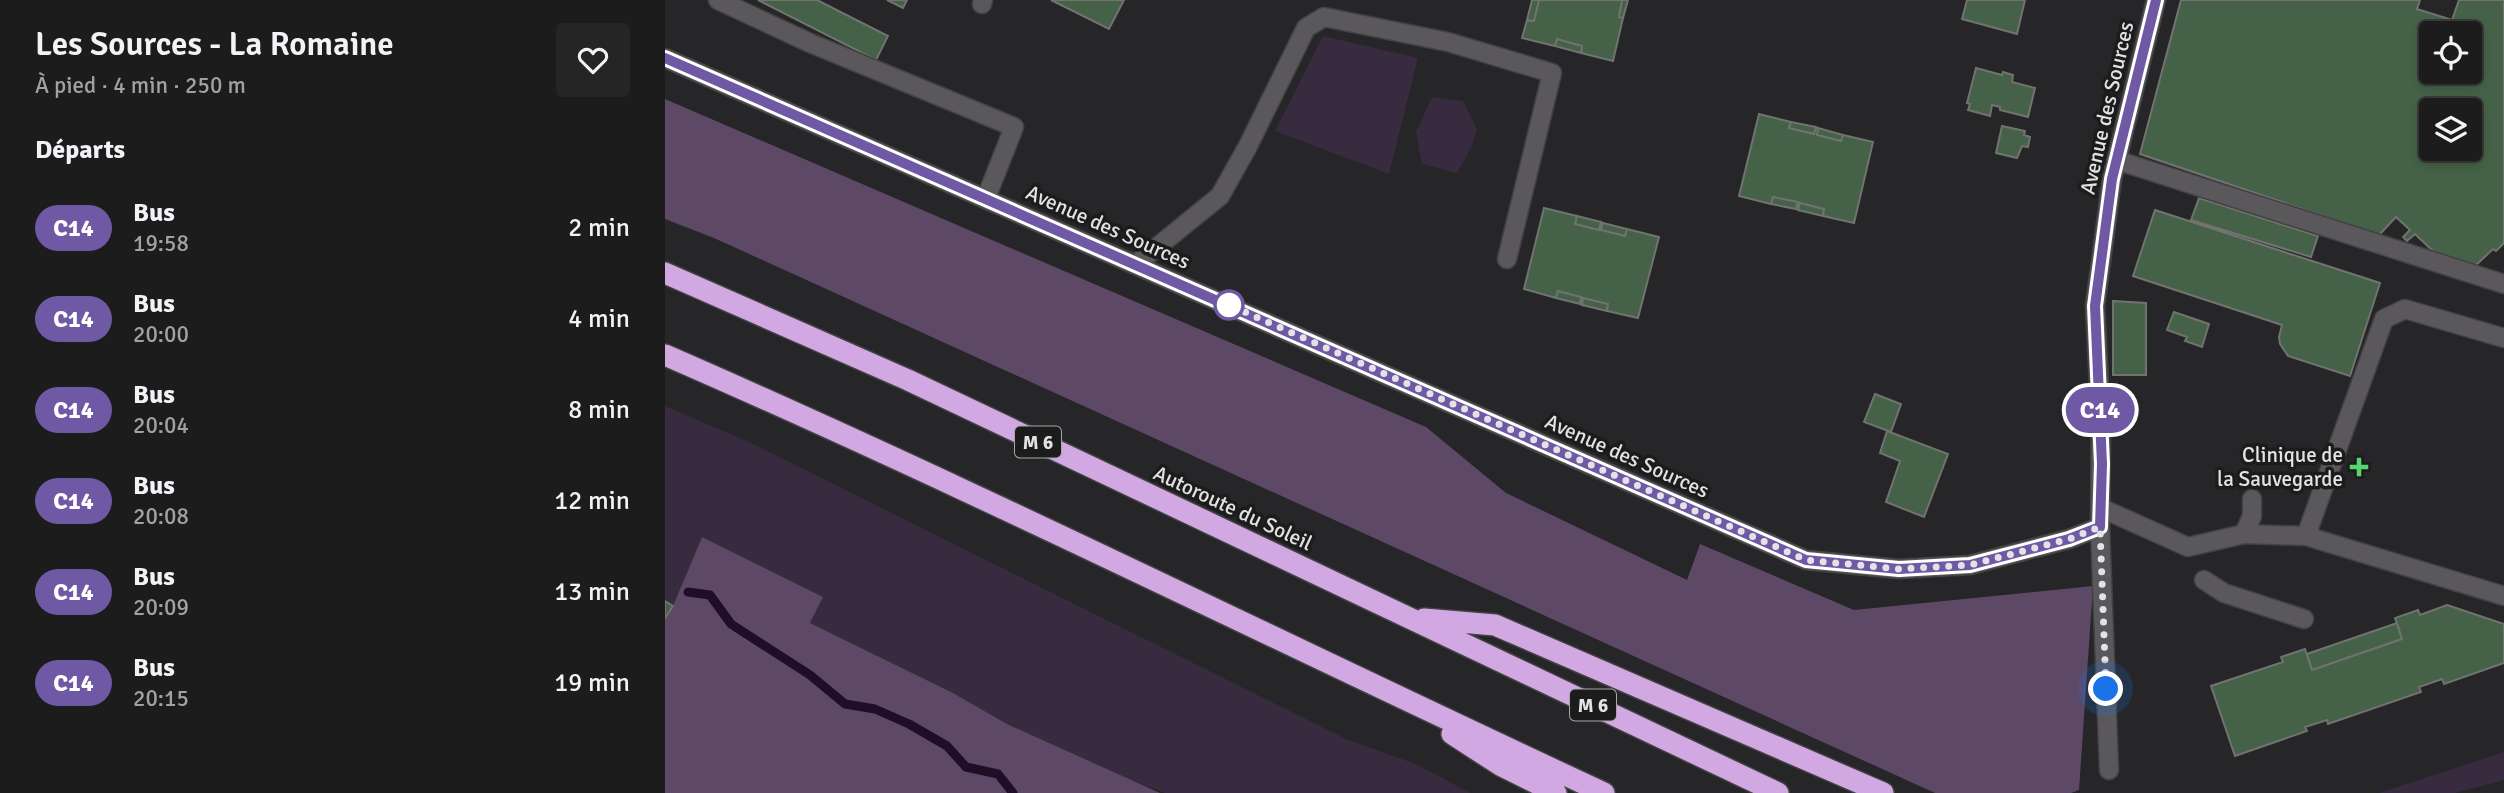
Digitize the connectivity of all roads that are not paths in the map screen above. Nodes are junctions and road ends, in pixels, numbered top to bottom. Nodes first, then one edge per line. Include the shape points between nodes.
1 (718, 0) edge
2 (2156, 0) edge
3 (665, 58) edge
4 (2116, 160) junction
5 (986, 198) junction
6 (1507, 259) dead end
7 (1135, 265) junction
8 (665, 273) edge
9 (2504, 284) edge
10 (2504, 338) edge
11 (665, 355) edge
12 (2252, 499) dead end
13 (2101, 508) junction
14 (2100, 527) junction
15 (2244, 534) junction
16 (2306, 536) junction
17 (2204, 580) dead end
18 (2504, 596) edge
19 (1408, 618) junction
20 (2304, 619) dead end
21 (1388, 693) junction
22 (2109, 770) dead end
23 (1556, 793) edge
24 (1605, 793) edge
25 (1778, 793) edge
26 (1883, 793) edge

1 - 5 street via 1014,127
2 - 4 street, Avenue des Sources
3 - 5 street, Avenue des Sources
4 - 9 street
4 - 13 street, Avenue des Sources via 2095,306
5 - 7 street, Avenue des Sources
6 - 7 street via 1552,74 1448,42 1324,17 1306,28 1220,197
7 - 14 street, Avenue des Sources via 1806,560 1899,569 1970,565
8 - 19 highway, Autoroute du Soleil / M 6 via 908,380
10 - 16 street via 2406,309 2384,319
11 - 21 highway via 999,506
12 - 15 street via 2252,516
13 - 14 street, Avenue des Sources
13 - 15 street via 2188,547
14 - 22 street
15 - 16 street
16 - 18 street
17 - 20 street via 2224,593
19 - 25 highway, Autoroute du Soleil / M 6
19 - 26 highway via 1495,625
21 - 23 highway via 1500,765
21 - 24 highway

